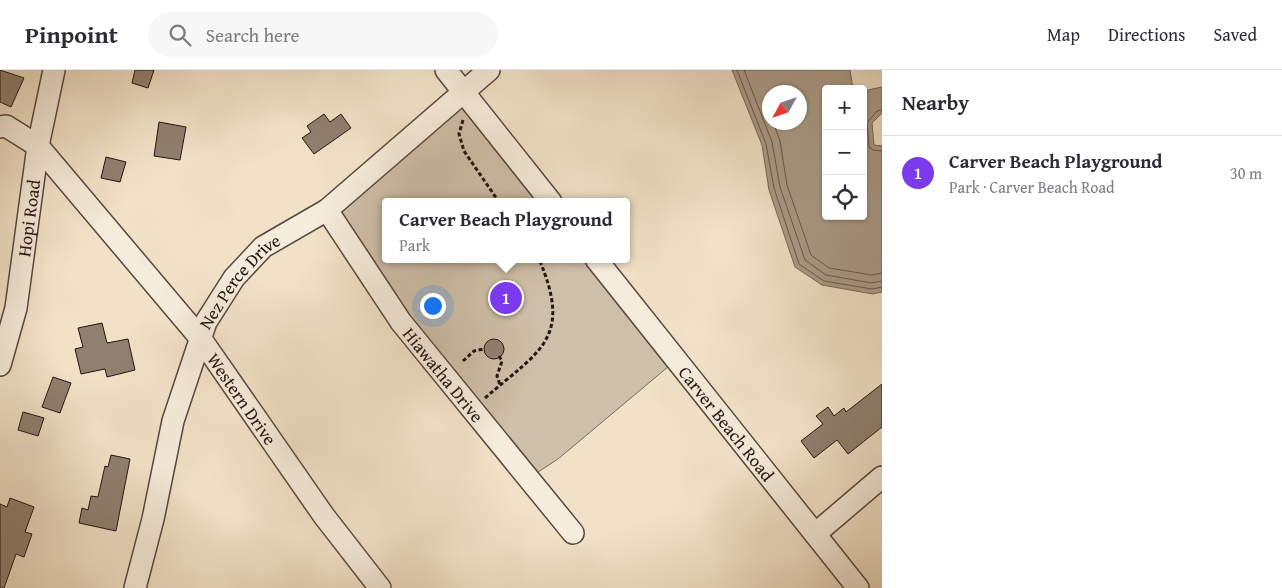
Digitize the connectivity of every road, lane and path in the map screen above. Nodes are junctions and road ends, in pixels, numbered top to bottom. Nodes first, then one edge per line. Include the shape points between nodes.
1 (54, 70) edge
2 (446, 70) edge
3 (489, 70) edge
4 (470, 100) junction
5 (0, 127) edge
6 (38, 146) junction
7 (496, 198) edge
8 (548, 198) edge
9 (327, 210) junction
10 (540, 263) edge
11 (599, 263) edge
12 (201, 339) junction
13 (484, 349) dead end
14 (499, 356) dead end
15 (463, 361) dead end
16 (0, 365) edge
17 (500, 385) junction
18 (472, 409) junction
19 (882, 477) edge
20 (572, 533) dead end
21 (815, 534) junction
22 (135, 588) edge
23 (380, 588) edge
24 (858, 588) edge

1 - 6 street, Hopi Road
2 - 4 street
3 - 4 street, Nez Perce Drive
4 - 7 path via 459,134 460,141
4 - 8 street
4 - 9 street, Nez Perce Drive
5 - 6 street, Western Drive via 6,126
6 - 12 street, Western Drive
6 - 16 street, Hopi Road via 16,308
9 - 12 street, Nez Perce Drive via 263,247 234,278 206,322
9 - 18 street, Hiawatha Drive via 401,322
10 - 17 path via 552,298 552,324 542,349
11 - 21 street, Carver Beach Road
12 - 22 street, Nez Perce Drive via 174,421
12 - 23 street, Western Drive via 324,516
13 - 15 path via 474,351
14 - 17 path via 502,361 496,376
17 - 18 path
18 - 20 street, Hiawatha Drive
19 - 21 street
21 - 24 street, Carver Beach Road

